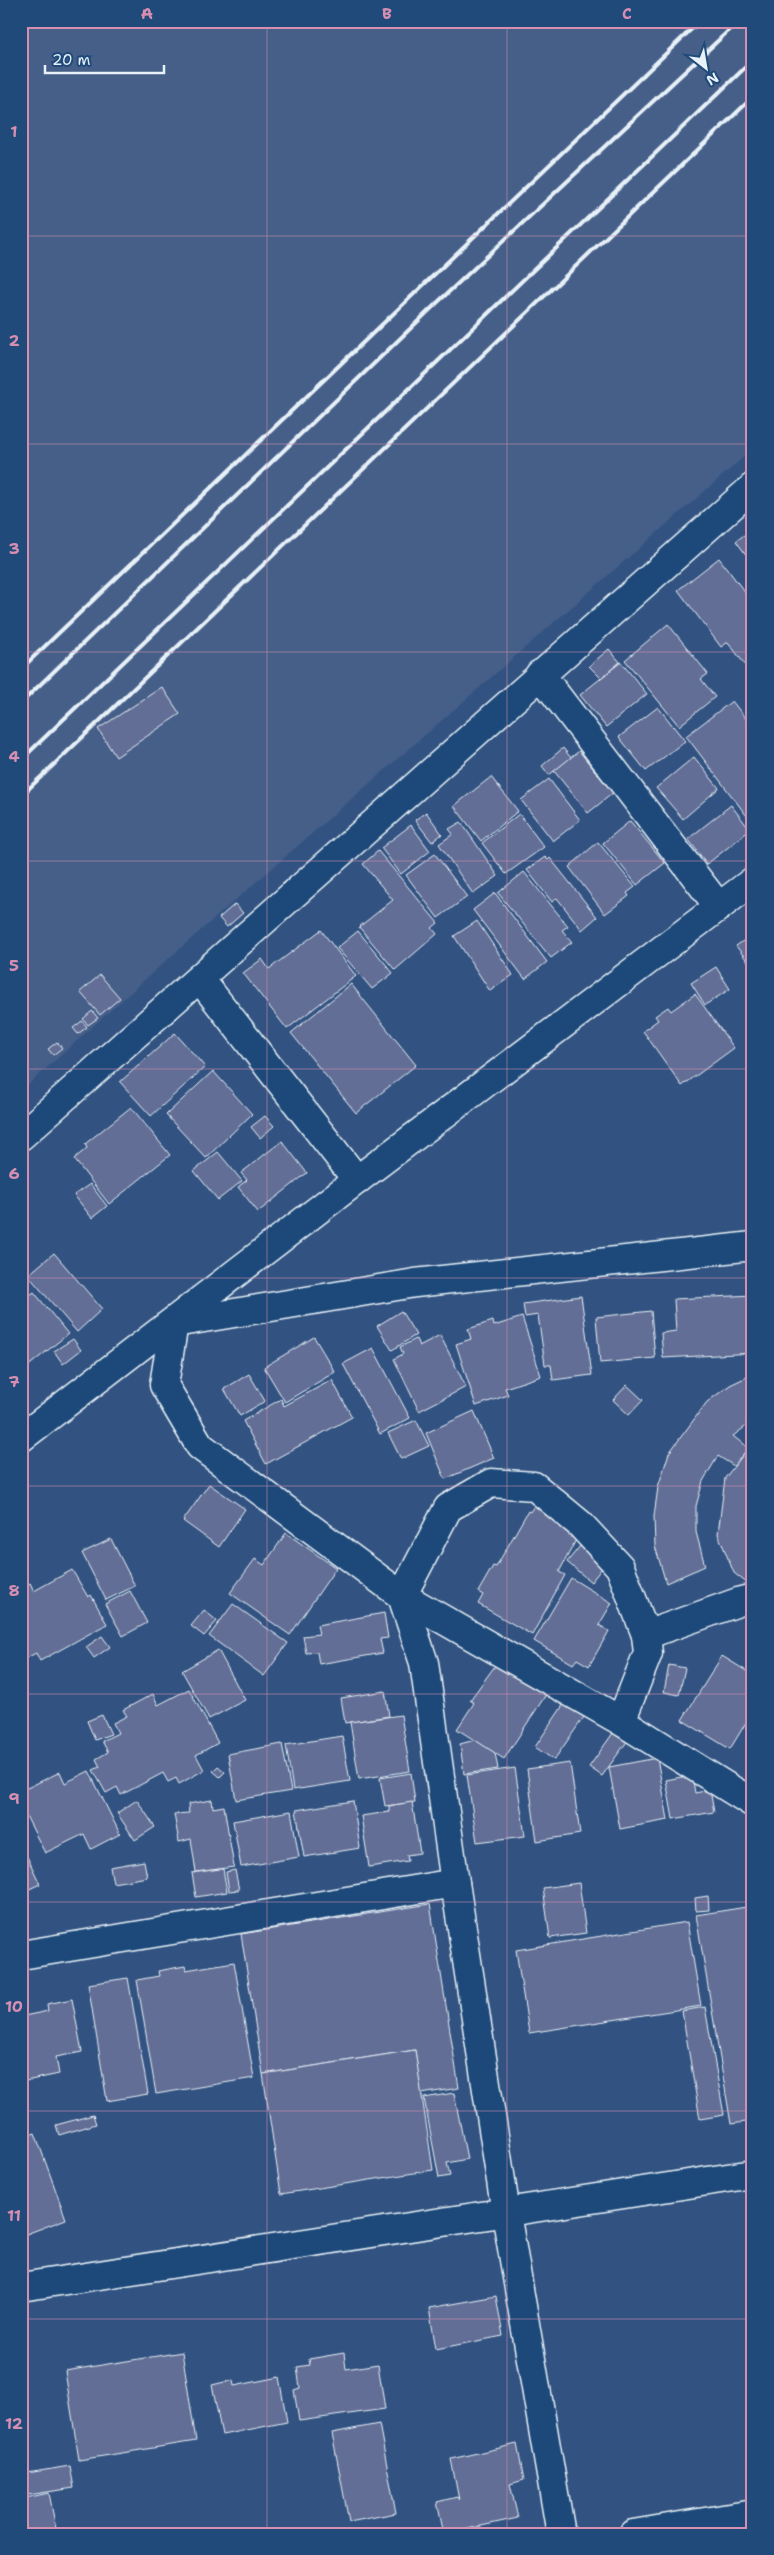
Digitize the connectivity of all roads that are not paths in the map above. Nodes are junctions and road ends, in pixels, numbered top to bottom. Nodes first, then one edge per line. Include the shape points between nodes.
1 (753, 487) edge
2 (540, 674) junction
3 (753, 881) edge
4 (719, 907) junction
5 (200, 979) junction
6 (21, 1136) edge
7 (357, 1180) junction
8 (753, 1246) edge
9 (174, 1323) junction
10 (21, 1438) edge
11 (402, 1596) junction
12 (753, 1598) edge
13 (646, 1635) junction
14 (621, 1721) junction
15 (753, 1803) edge
16 (455, 1883) junction
17 (21, 1955) edge
18 (753, 2174) edge
19 (506, 2213) junction
20 (21, 2287) edge
21 (753, 2514) edge
22 (561, 2534) edge
23 (633, 2534) edge

1 - 2 street
2 - 4 street
2 - 5 street
3 - 4 street
4 - 7 street
5 - 6 street
5 - 7 street
7 - 9 street
8 - 9 street via 414,1283
9 - 10 street
9 - 11 street via 164,1385 200,1446
11 - 13 street via 448,1508 491,1483 534,1486 591,1534 620,1566
11 - 14 street
11 - 16 street via 424,1663
12 - 13 street
13 - 14 street via 648,1653
14 - 15 street
16 - 17 street
16 - 19 street
18 - 19 street
19 - 20 street
19 - 22 street
21 - 23 street

